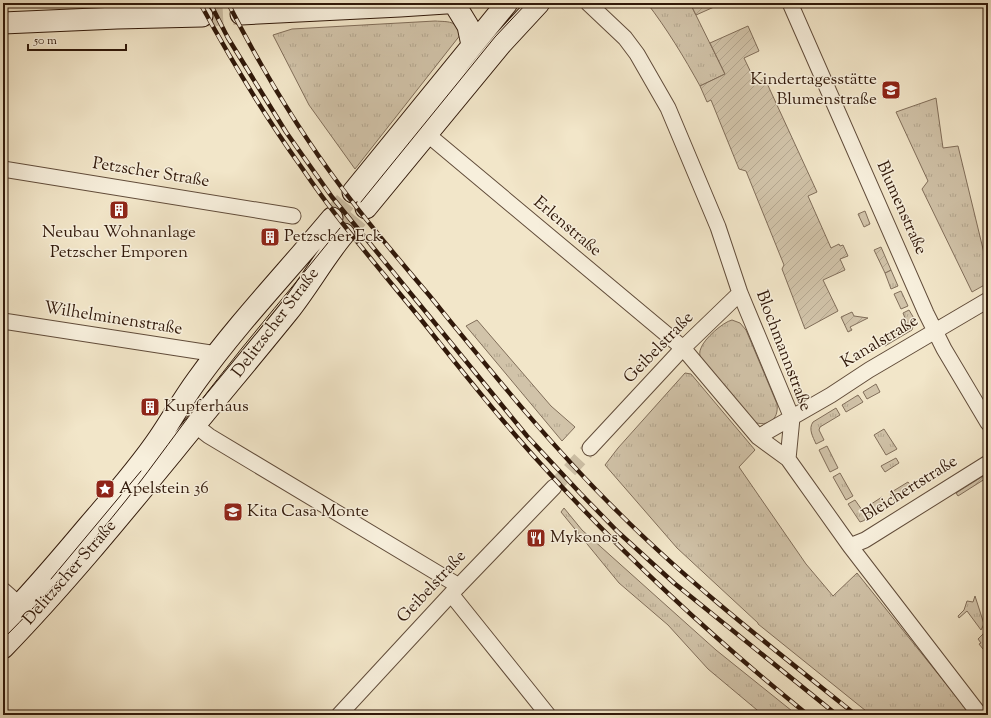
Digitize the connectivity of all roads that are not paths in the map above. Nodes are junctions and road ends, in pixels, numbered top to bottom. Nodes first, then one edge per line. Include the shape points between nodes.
1 (446, 3) edge
2 (454, 3) edge
3 (507, 3) edge
4 (539, 3) edge
5 (588, 3) edge
6 (790, 3) edge
7 (241, 14) tunnel mouth
8 (202, 16) tunnel mouth
9 (3, 23) edge
10 (472, 45) junction
11 (427, 134) junction
12 (3, 169) edge
13 (353, 192) tunnel mouth
14 (366, 208) tunnel mouth
15 (293, 216) dead end
16 (740, 293) junction
17 (988, 300) edge
18 (3, 321) edge
19 (935, 332) junction
20 (683, 348) junction
21 (217, 354) junction
22 (792, 418) junction
23 (988, 423) edge
24 (195, 425) junction
25 (758, 437) junction
26 (590, 448) tunnel mouth
27 (788, 459) junction
28 (988, 463) edge
29 (554, 487) tunnel mouth
30 (850, 546) junction
31 (3, 590) edge
32 (455, 590) junction
33 (20, 605) junction
34 (3, 622) edge
35 (3, 648) edge
36 (339, 715) edge
37 (548, 715) edge
38 (980, 715) edge

1 - 7 main road
2 - 10 main road via 468,26
3 - 10 main road
4 - 11 main road
5 - 16 street, Blochmannstraße via 626,38 668,108 718,227
6 - 19 street, Blumenstraße
8 - 9 main road
10 - 13 main road
11 - 14 main road
11 - 20 street, Erlenstraße
12 - 15 street, Petzscher Straße
16 - 20 street, Geibelstraße
16 - 22 street, Blochmannstraße
17 - 19 street, Kanalstraße
18 - 21 street, Wilhelminenstraße
19 - 22 street, Kanalstraße
19 - 23 street, Blumenstraße
20 - 25 street, Erlenstraße
20 - 26 street, Geibelstraße
21 - 24 main road, Delitzscher Straße via 280,277 338,226 289,311
21 - 33 main road, Delitzscher Straße via 196,380 159,438 117,492
22 - 25 street, Kanalstraße
22 - 27 street, Blochmannstraße
24 - 32 street
24 - 35 main road, Delitzscher Straße via 81,564
25 - 27 street, Erlenstraße
27 - 30 street
28 - 30 street, Bleichertstraße via 865,540
29 - 32 street, Geibelstraße
30 - 38 street
31 - 33 street
32 - 36 street, Geibelstraße
32 - 37 street
33 - 34 main road, Delitzscher Straße

